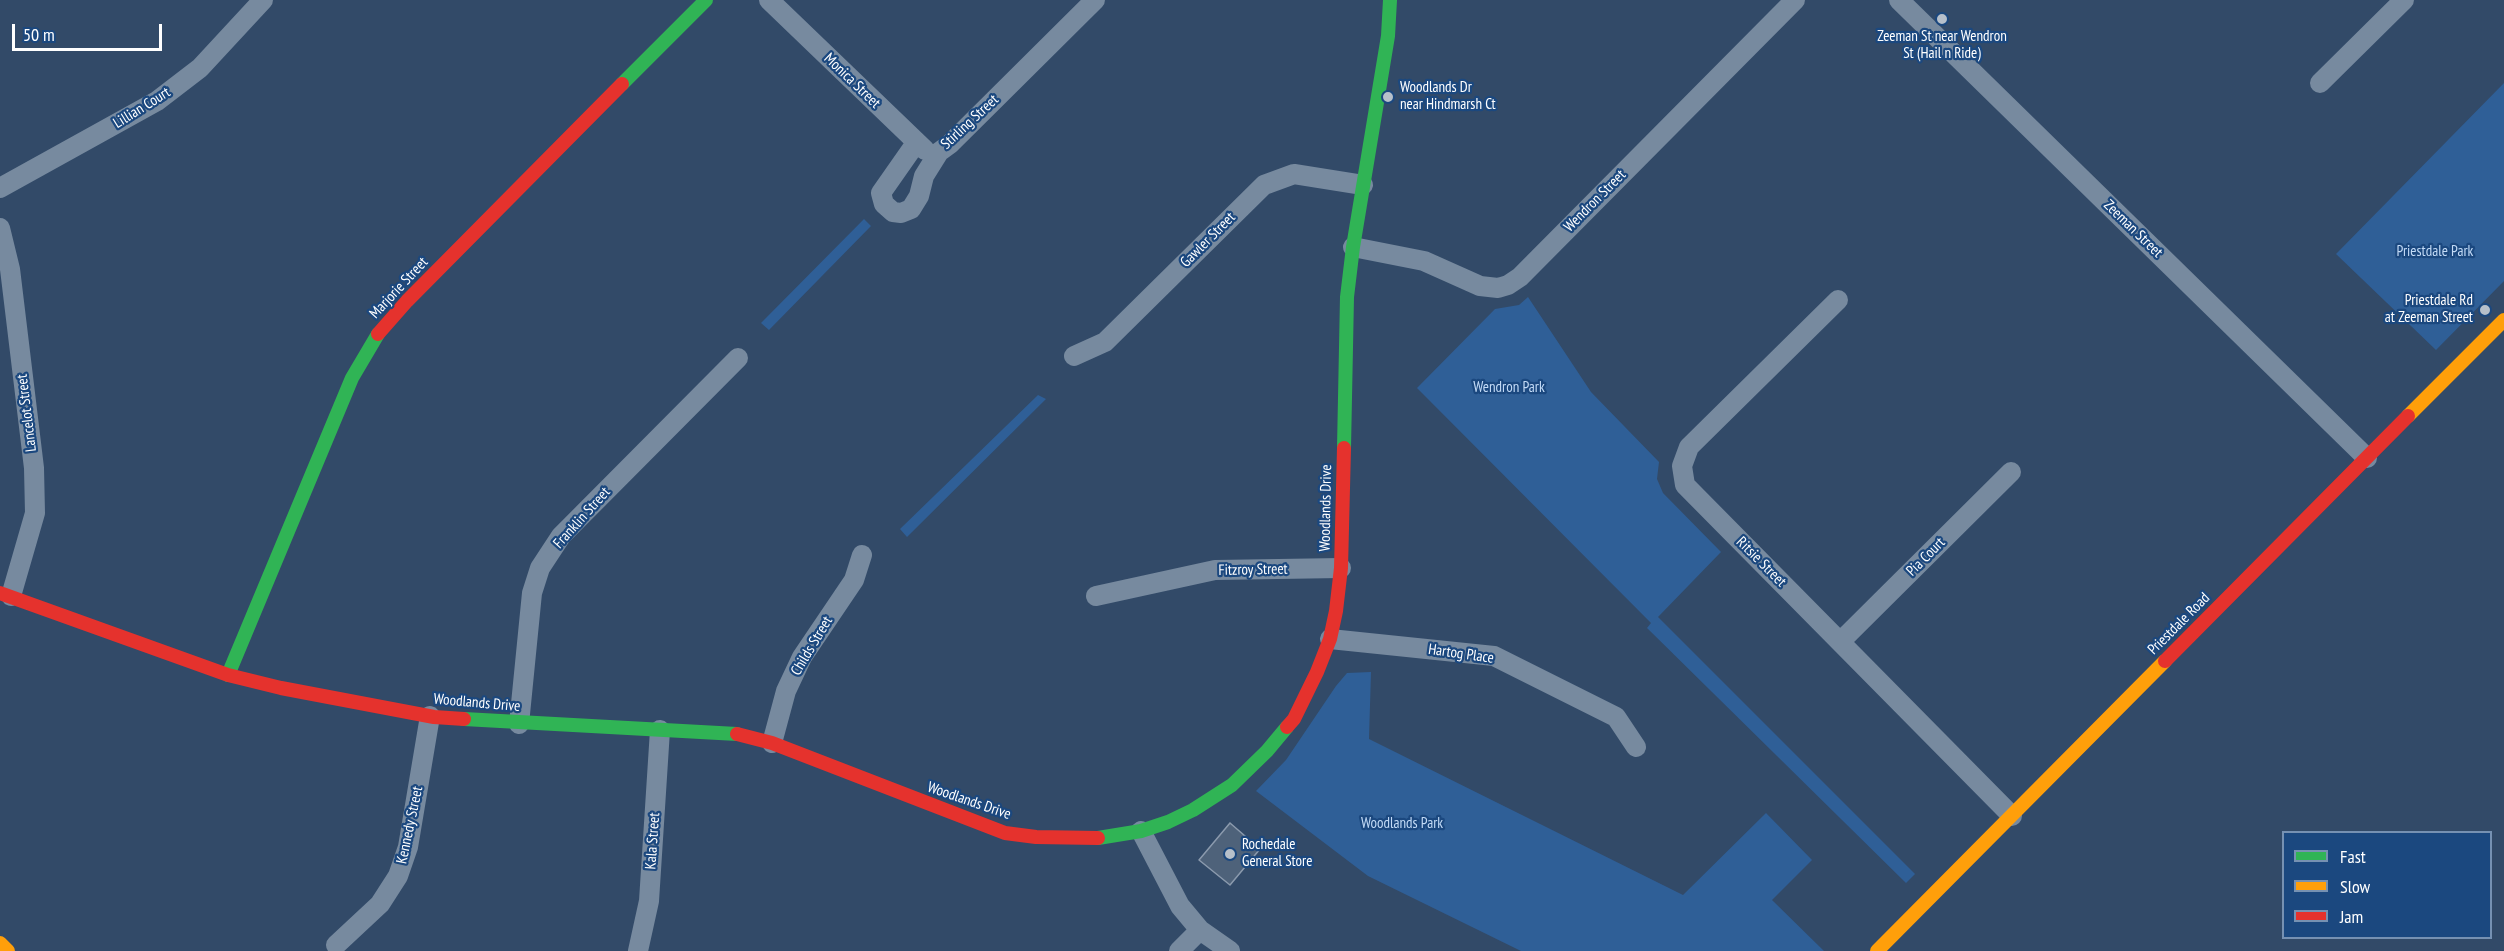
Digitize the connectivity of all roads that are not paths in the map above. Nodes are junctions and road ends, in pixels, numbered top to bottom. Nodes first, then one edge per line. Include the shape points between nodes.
1 (263, 0) edge
2 (706, 0) edge
3 (769, 0) edge
4 (1095, 0) edge
5 (1390, 0) edge
6 (1795, 0) edge
7 (1899, 0) edge
8 (2403, 0) edge
9 (2320, 83) dead end
10 (916, 143) junction
11 (939, 152) junction
12 (1363, 185) junction
13 (0, 188) edge
14 (0, 228) edge
15 (1353, 247) junction
16 (5, 270) edge
17 (1838, 300) dead end
18 (2504, 320) edge
19 (1074, 356) dead end
20 (738, 358) dead end
21 (2367, 458) junction
22 (2012, 472) dead end
23 (862, 555) dead end
24 (1341, 568) junction
25 (5, 594) edge
26 (1096, 597) dead end
27 (1330, 639) junction
28 (1840, 642) junction
29 (228, 675) junction
30 (430, 716) junction
31 (519, 724) junction
32 (660, 730) junction
33 (772, 742) junction
34 (1636, 747) dead end
35 (2012, 816) junction
36 (1141, 831) junction
37 (1200, 930) junction
38 (0, 943) edge
39 (336, 945) dead end
40 (8, 951) edge
41 (638, 951) edge
42 (1179, 951) edge
43 (1230, 951) edge
44 (1877, 951) edge

1 - 13 street, Lillian Court via 200,68 157,101
2 - 29 street, Marjorie Street via 407,301 375,338 352,378
3 - 10 street, Monica Street
4 - 11 street, Stirling Street
5 - 12 street, Woodlands Drive via 1388,36
6 - 15 street, Wendron Street via 1508,285 1480,286 1425,261
7 - 21 street, Zeeman Street
8 - 9 street
10 - 11 street, Monica Street via 927,152
10 - 11 street, Stirling Street via 881,194 884,204 893,212 911,209
12 - 15 street, Woodlands Drive
12 - 19 street, Gawler Street via 1294,174 1264,185 1105,342
14 - 16 street, Lancelot Street
15 - 24 street, Woodlands Drive via 1347,297
16 - 25 street, Lancelot Street via 34,468 34,513
17 - 28 street, Ritsie Street via 1689,447 1682,466 1686,485
18 - 21 street, Priestdale Road
20 - 31 street, Franklin Street via 561,536 540,568 532,593
21 - 35 street, Priestdale Road
22 - 28 street, Pia Court
23 - 33 street, Childs Street via 854,580 802,657 786,691
24 - 26 street, Fitzroy Street via 1215,570
24 - 27 street, Woodlands Drive
25 - 29 street, Woodlands Drive
27 - 34 street, Hartog Place via 1494,656 1616,717
27 - 36 street, Woodlands Drive via 1294,719 1267,751 1232,785 1193,810
28 - 35 street, Ritsie Street
29 - 30 street, Woodlands Drive
30 - 31 street, Woodlands Drive
30 - 39 street, Kennedy Street via 408,847 398,876 380,904
31 - 32 street, Woodlands Drive
32 - 33 street, Woodlands Drive via 731,733
32 - 41 street, Kala Street via 649,901
33 - 36 street, Woodlands Drive via 1005,833 1092,839
35 - 44 street, Priestdale Road
36 - 37 street via 1179,906
37 - 42 street
37 - 43 street
38 - 40 street

